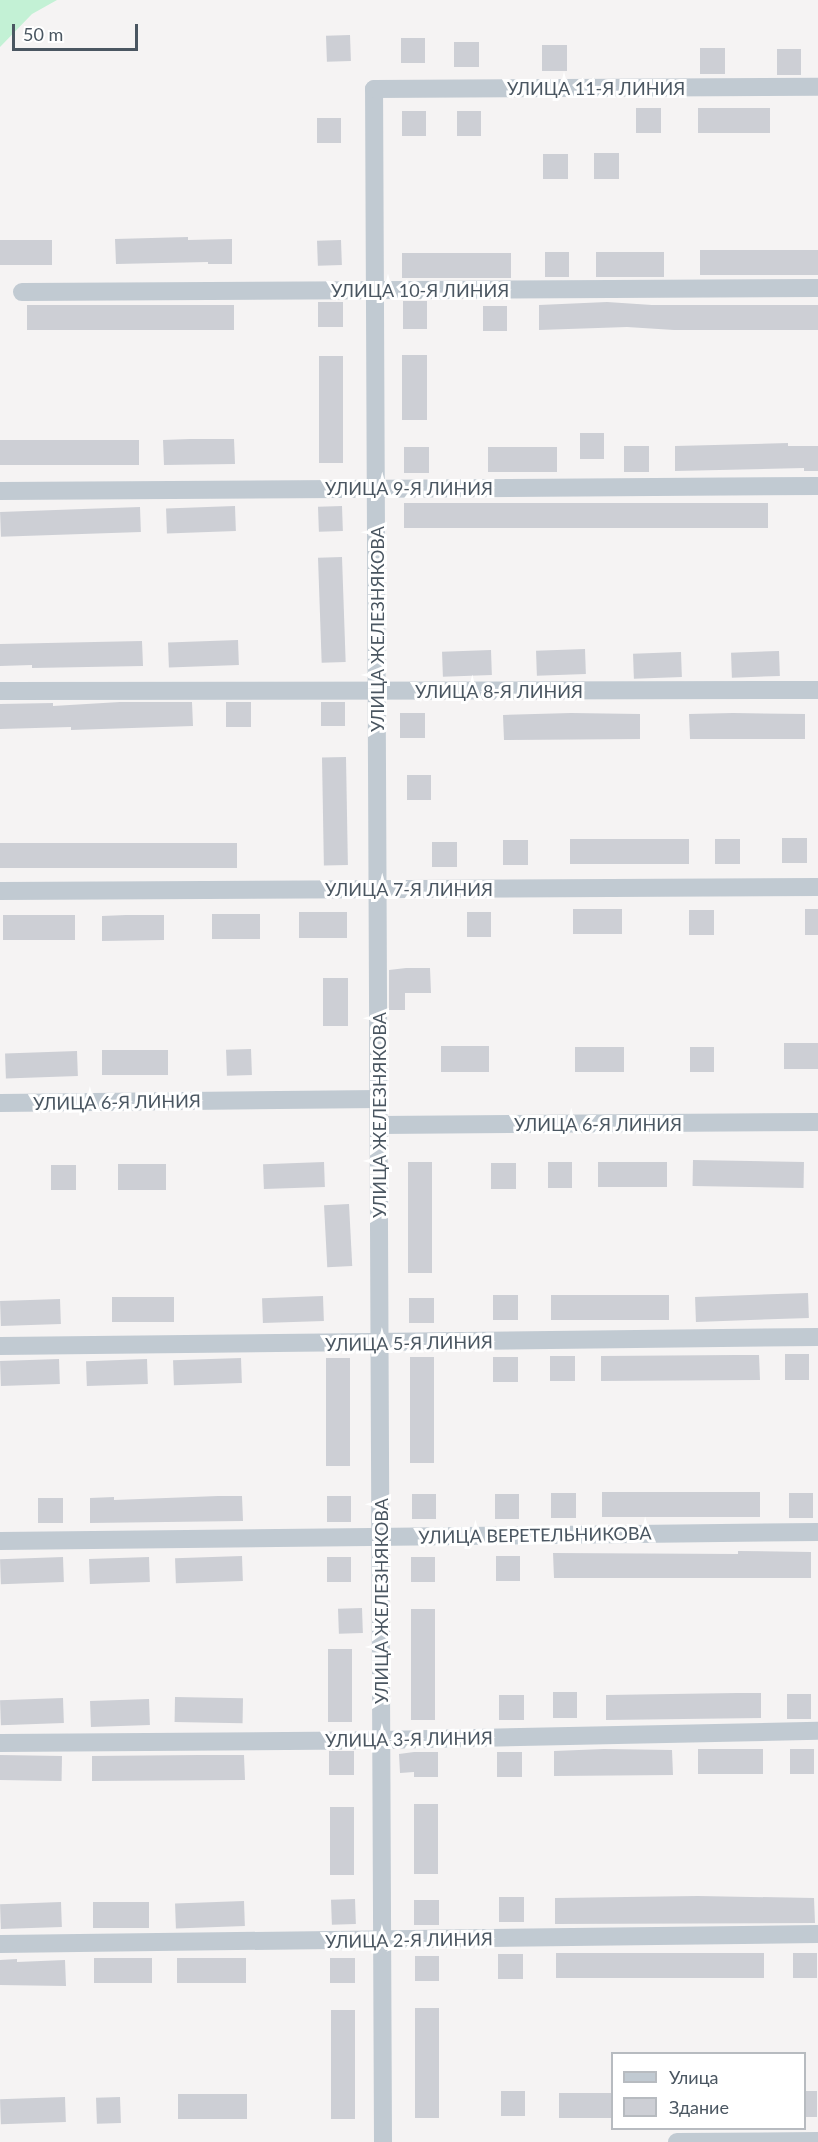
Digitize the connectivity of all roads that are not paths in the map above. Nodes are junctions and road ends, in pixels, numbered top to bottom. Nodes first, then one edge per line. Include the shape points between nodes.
1 (818, 87) edge
2 (374, 89) joint
3 (818, 288) edge
4 (374, 290) junction
5 (22, 292) dead end
6 (818, 486) edge
7 (376, 488) junction
8 (0, 491) edge
9 (818, 690) edge
10 (0, 691) edge
11 (377, 691) junction
12 (818, 886) edge
13 (378, 889) junction
14 (0, 891) edge
15 (379, 1099) junction
16 (0, 1103) edge
17 (818, 1122) edge
18 (379, 1125) junction
19 (818, 1337) edge
20 (380, 1343) junction
21 (0, 1346) edge
22 (818, 1532) edge
23 (381, 1536) junction
24 (0, 1541) edge
25 (818, 1731) edge
26 (382, 1740) junction
27 (0, 1743) edge
28 (818, 1934) edge
29 (382, 1941) junction
30 (0, 1944) edge
31 (818, 2141) edge
32 (383, 2142) edge
33 (677, 2142) edge

1 - 2 street, УЛИЦА 11-Я ЛИНИЯ
2 - 4 street, УЛИЦА ЖЕЛЕЗНЯКОВА
3 - 4 street, УЛИЦА 10-Я ЛИНИЯ
4 - 5 street, УЛИЦА 10-Я ЛИНИЯ
4 - 7 street, УЛИЦА ЖЕЛЕЗНЯКОВА
6 - 7 street, УЛИЦА 9-Я ЛИНИЯ
7 - 8 street, УЛИЦА 9-Я ЛИНИЯ
7 - 11 street, УЛИЦА ЖЕЛЕЗНЯКОВА
9 - 11 street, УЛИЦА 8-Я ЛИНИЯ
10 - 11 street, УЛИЦА 8-Я ЛИНИЯ
11 - 13 street, УЛИЦА ЖЕЛЕЗНЯКОВА
12 - 13 street, УЛИЦА 7-Я ЛИНИЯ
13 - 14 street, УЛИЦА 7-Я ЛИНИЯ
13 - 15 street, УЛИЦА ЖЕЛЕЗНЯКОВА
15 - 16 street, УЛИЦА 6-Я ЛИНИЯ
15 - 18 street, УЛИЦА ЖЕЛЕЗНЯКОВА
17 - 18 street, УЛИЦА 6-Я ЛИНИЯ
18 - 20 street, УЛИЦА ЖЕЛЕЗНЯКОВА
19 - 20 street, УЛИЦА 5-Я ЛИНИЯ
20 - 21 street, УЛИЦА 5-Я ЛИНИЯ
20 - 23 street, УЛИЦА ЖЕЛЕЗНЯКОВА
22 - 23 street, УЛИЦА ВЕРЕТЕЛЬНИКОВА
23 - 24 street, УЛИЦА ВЕРЕТЕЛЬНИКОВА
23 - 26 street, УЛИЦА ЖЕЛЕЗНЯКОВА
25 - 26 street, УЛИЦА 3-Я ЛИНИЯ
26 - 27 street, УЛИЦА 3-Я ЛИНИЯ
26 - 29 street, УЛИЦА ЖЕЛЕЗНЯКОВА
28 - 29 street, УЛИЦА 2-Я ЛИНИЯ
29 - 30 street, УЛИЦА 2-Я ЛИНИЯ
29 - 32 street, УЛИЦА ЖЕЛЕЗНЯКОВА
31 - 33 street

